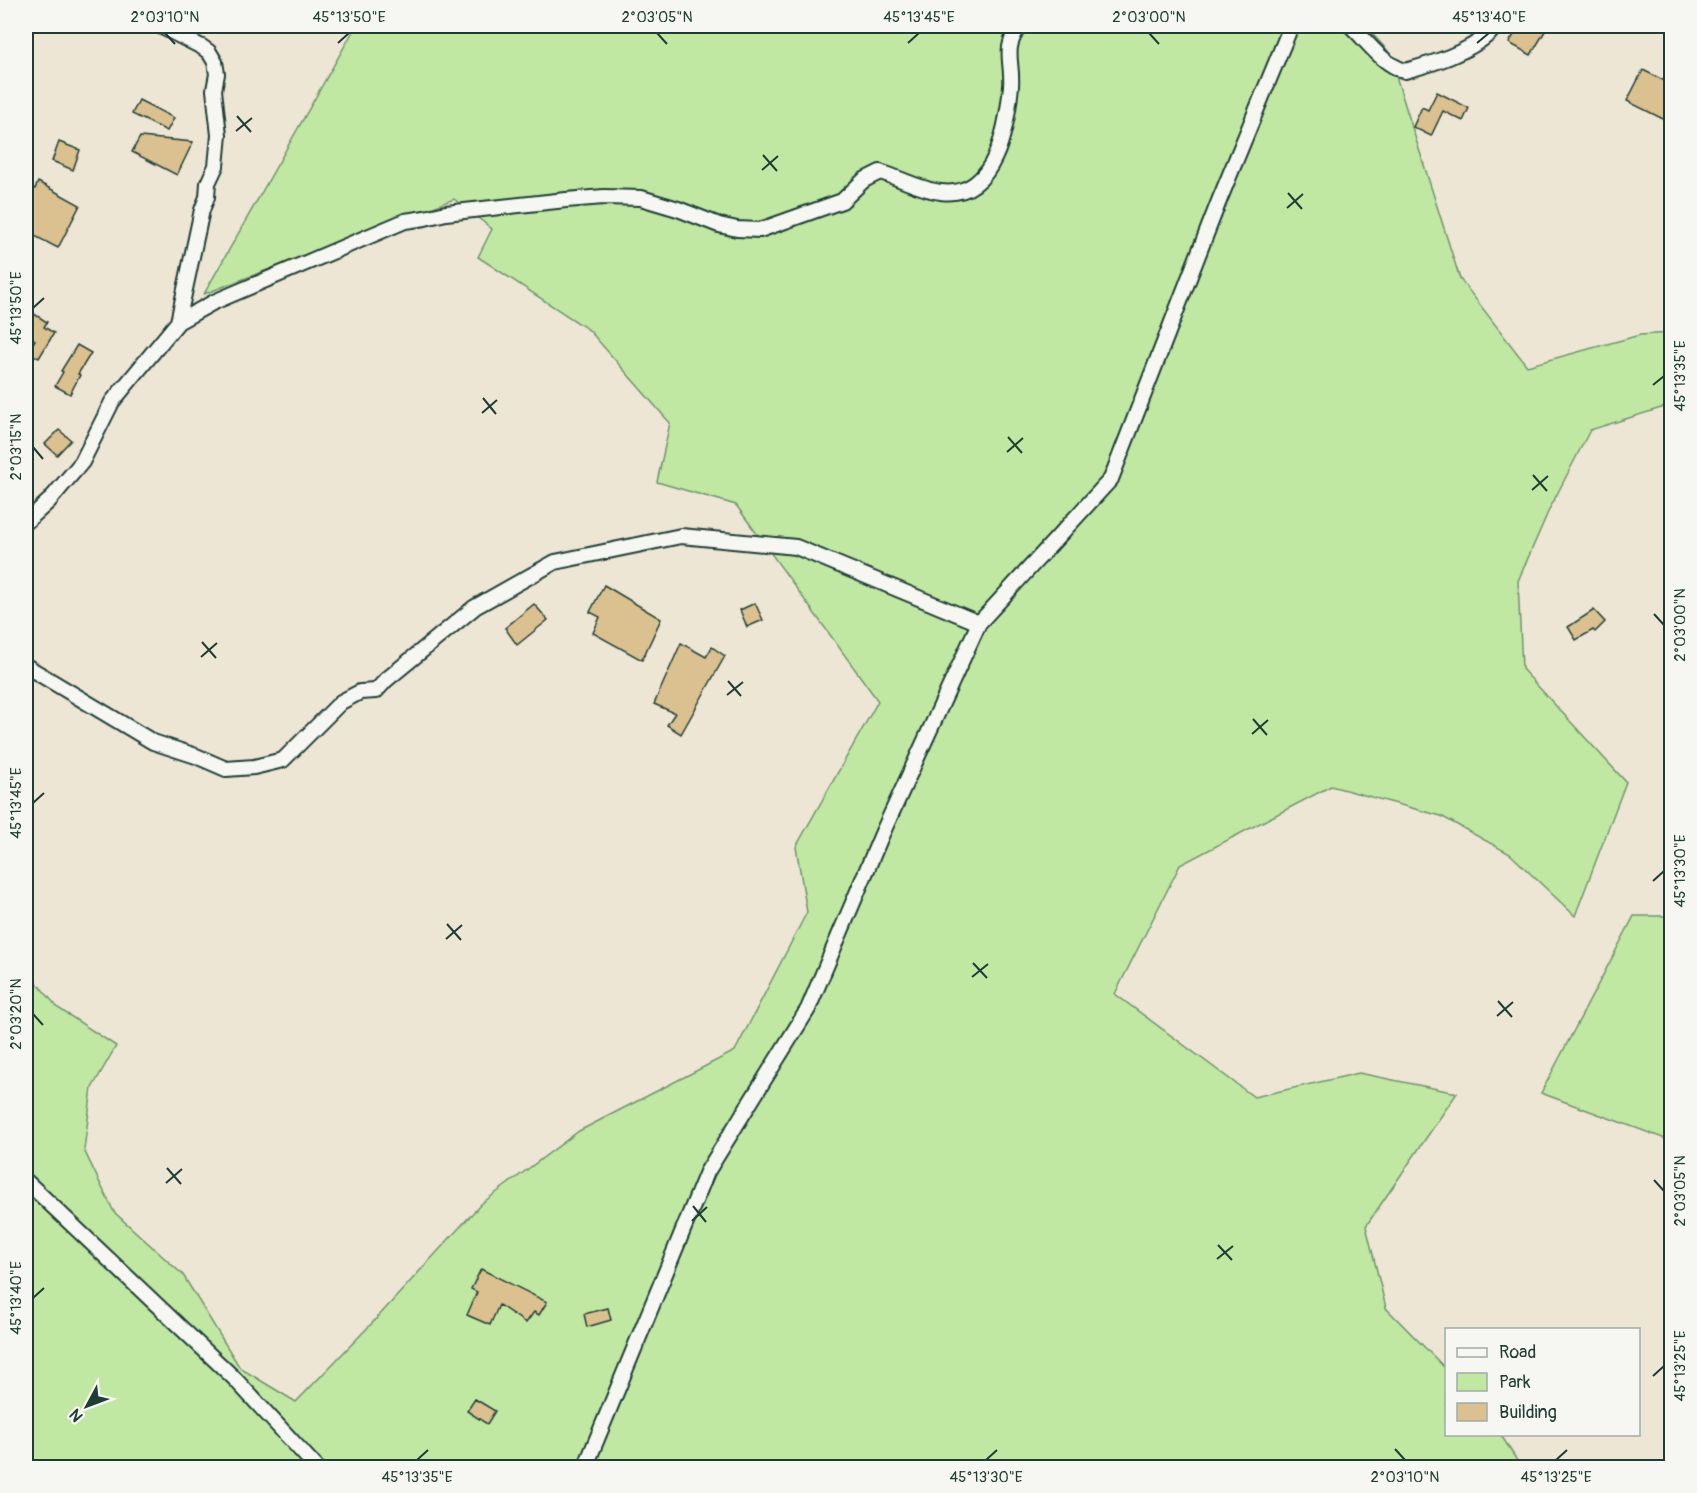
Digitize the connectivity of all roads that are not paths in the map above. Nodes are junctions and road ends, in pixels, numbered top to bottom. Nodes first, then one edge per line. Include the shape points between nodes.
1 (159, 26) edge
2 (1020, 26) edge
3 (1292, 26) edge
4 (1351, 26) edge
5 (1490, 33) dead end
6 (177, 322) junction
7 (26, 522) edge
8 (979, 624) junction
9 (26, 666) edge
10 (26, 1181) edge
11 (316, 1467) edge
12 (585, 1467) edge

1 - 6 street via 209,52 217,74 216,166 208,183
2 - 6 street via 1010,38 1011,85 1000,148 991,168 978,182 961,191 942,192 880,172 864,180 842,201 760,230 719,225 640,198 604,197 446,213 405,221 214,302
3 - 8 street via 1111,479
4 - 5 street via 1384,61 1405,71 1463,51
6 - 7 street via 112,402 82,462
8 - 9 street via 796,547 681,536 555,562 475,607 376,691 360,692 340,702 283,760 226,769 153,742
8 - 12 street via 882,834 808,1008 707,1172
10 - 11 street via 234,1378

